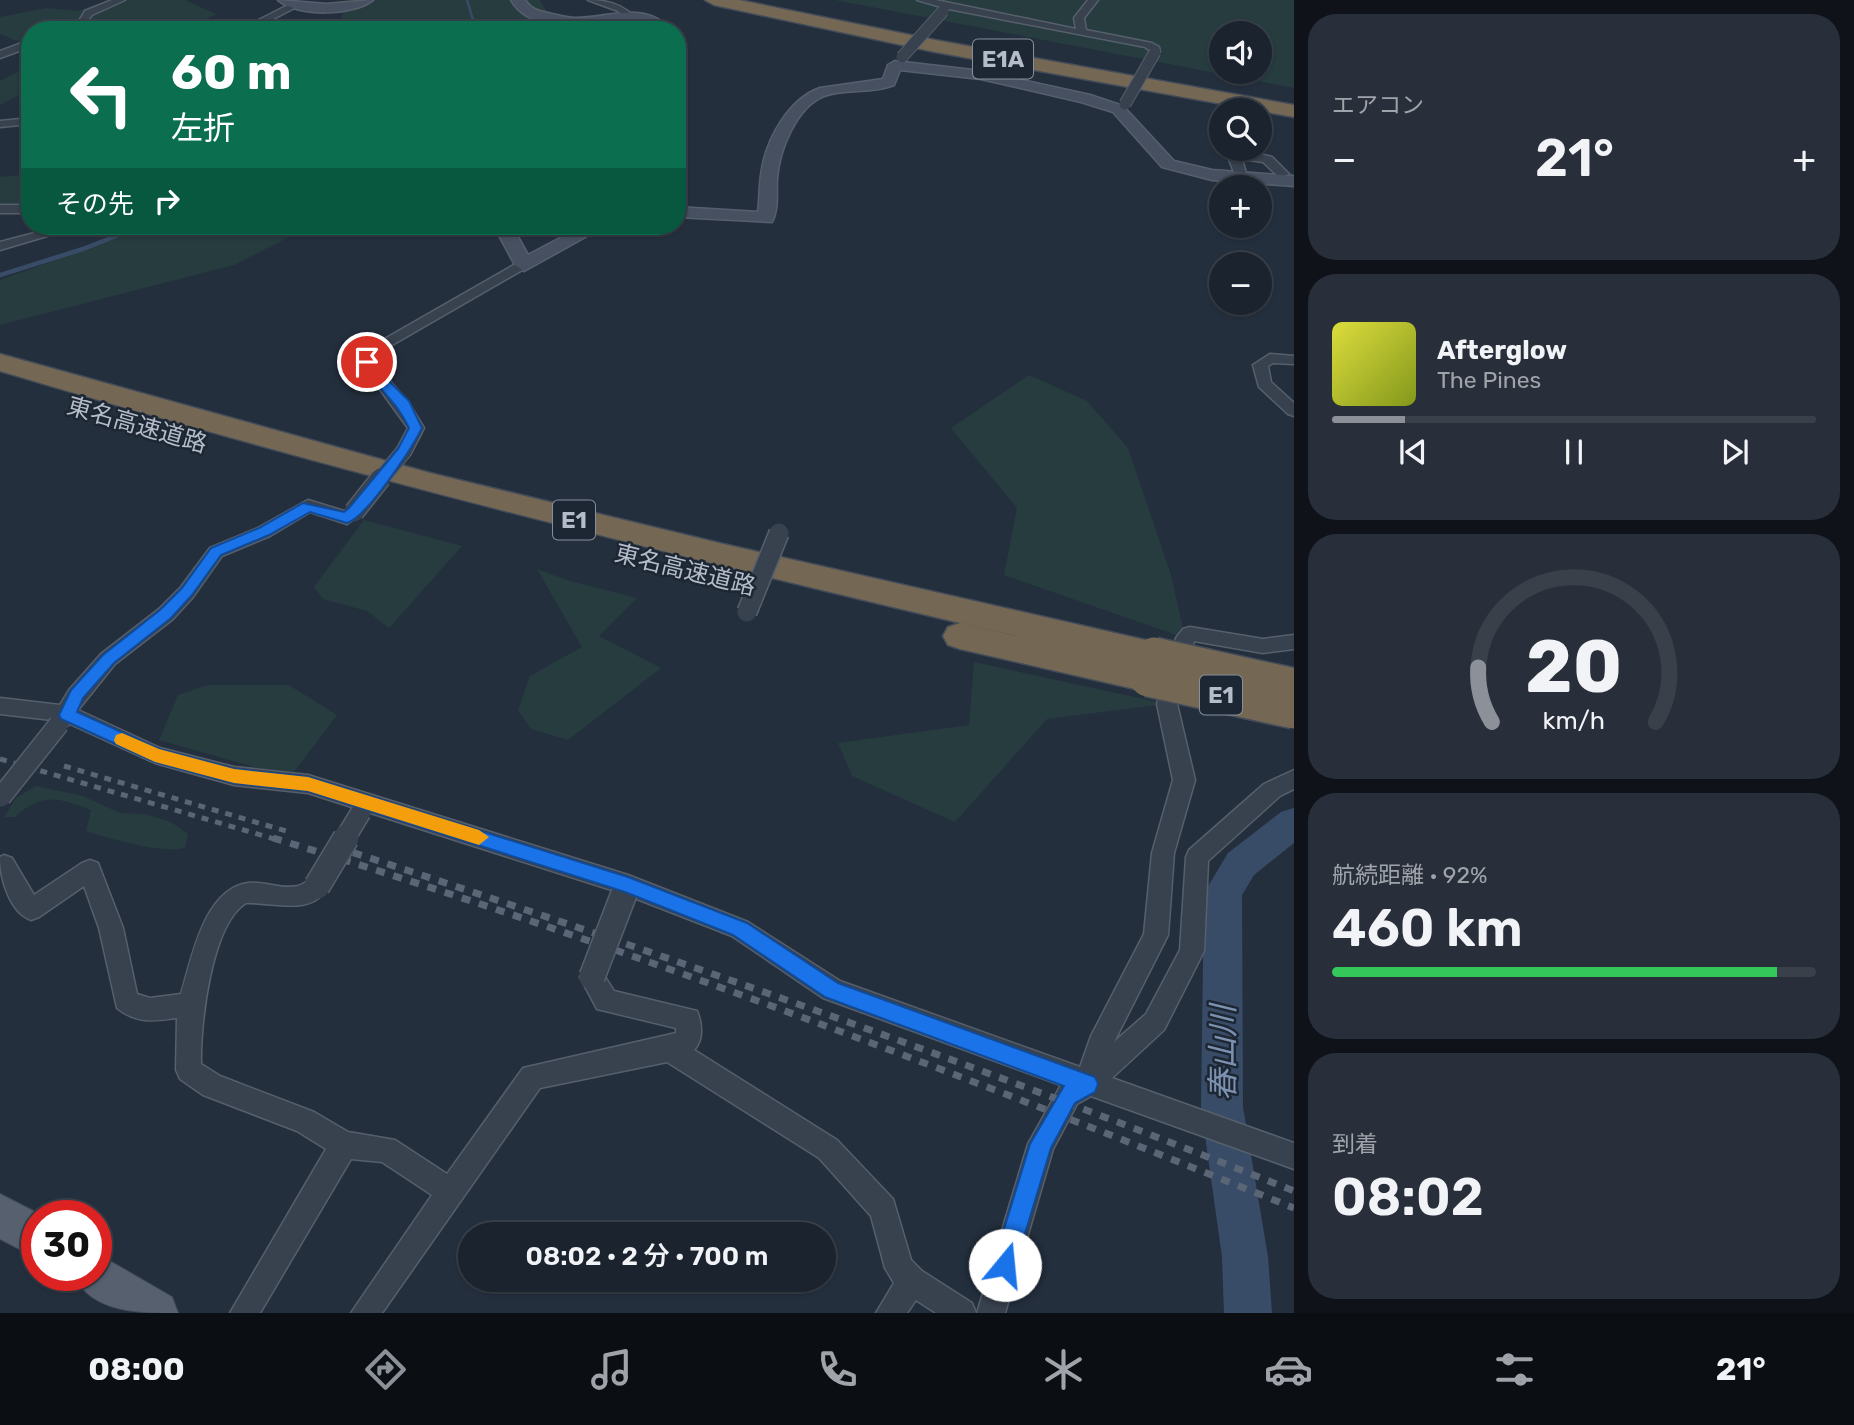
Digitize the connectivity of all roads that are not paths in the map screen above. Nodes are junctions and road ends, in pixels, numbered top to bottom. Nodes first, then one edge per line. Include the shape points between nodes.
1 (120, 0) edge
2 (366, 0) edge
3 (518, 0) edge
4 (593, 0) edge
5 (714, 0) edge
6 (757, 0) edge
7 (922, 0) edge
8 (1093, 0) edge
9 (291, 2) edge
10 (945, 8) junction
11 (628, 16) junction
12 (84, 21) edge
13 (259, 21) edge
14 (566, 21) edge
15 (590, 21) edge
16 (656, 21) edge
17 (1081, 31) junction
18 (21, 47) edge
19 (0, 55) edge
20 (899, 61) junction
21 (1294, 101) edge
22 (1121, 106) junction
23 (1294, 111) edge
24 (21, 122) edge
25 (0, 124) edge
26 (1221, 175) edge
27 (1240, 175) edge
28 (1272, 180) edge
29 (1291, 182) edge
30 (0, 209) edge
31 (21, 209) edge
32 (686, 213) edge
33 (41, 235) edge
34 (508, 235) edge
35 (579, 235) edge
36 (0, 246) edge
37 (524, 265) junction
38 (1294, 360) edge
39 (0, 362) edge
40 (0, 384) edge
41 (1294, 411) edge
42 (779, 533) dead end
43 (747, 612) dead end
44 (1294, 642) edge
45 (1151, 667) junction
46 (1294, 686) edge
47 (0, 706) edge
48 (1294, 711) edge
49 (63, 719) junction
50 (1294, 779) edge
51 (1, 797) edge
52 (364, 806) junction
53 (0, 869) edge
54 (627, 888) junction
55 (192, 1004) junction
56 (670, 1049) junction
57 (1087, 1084) junction
58 (344, 1145) junction
59 (1294, 1156) edge
60 (450, 1192) junction
61 (0, 1215) edge
62 (21, 1227) edge
63 (912, 1282) junction
64 (112, 1285) edge
65 (156, 1313) edge
66 (244, 1313) edge
67 (365, 1313) edge
68 (890, 1313) edge
69 (962, 1313) edge
70 (990, 1313) edge

1 - 12 street via 88,13
2 - 9 street via 348,6
3 - 14 street via 529,13
4 - 11 street
5 - 23 highway, E1A via 948,49
6 - 21 highway, E1A
7 - 10 street
8 - 17 street via 1079,18
9 - 13 street
10 - 17 street
10 - 20 street, bridge
11 - 15 street
11 - 16 street
17 - 22 street, bridge via 1155,49
18 - 19 street
20 - 22 street
20 - 32 street via 889,82 877,88 825,91 803,105 779,141 770,165 766,218
22 - 26 street via 1168,164
24 - 25 street
27 - 29 street via 1234,157 1249,153 1271,159
28 - 29 street
30 - 31 street
33 - 36 street
34 - 37 street
35 - 37 street
37 - 49 street, bridge via 374,349 367,362 404,404 416,428 404,451 354,512 347,518 308,506 264,532 216,552 166,614 108,659 76,695
38 - 41 street via 1270,358 1260,365 1264,384
39 - 45 highway, 東名高速道路 / E1 via 365,466
40 - 45 highway, 東名高速道路 / E1 via 363,489 860,613
42 - 43 street, bridge
44 - 57 street via 1263,646 1190,634 1185,638 1167,704 1184,780 1163,853 1156,935 1100,1045
45 - 46 highway, 東名高速道路 / E1, bridge
45 - 48 highway, 東名高速道路 / E1, bridge
47 - 49 street
49 - 51 street, bridge
49 - 52 street via 155,755 234,776 308,784
50 - 57 street via 1272,790 1197,857 1192,951 1155,1022
52 - 54 street
52 - 55 street, bridge via 317,886 307,895 234,897 220,915
53 - 55 street via 4,865 31,910 89,870 111,928 126,1000 136,1008 150,1010
54 - 56 street, bridge via 592,977 606,1001 688,1019 688,1040
54 - 57 street via 740,929 832,990
55 - 58 street via 189,1070 212,1086 305,1121
56 - 60 street via 532,1077
56 - 63 street via 828,1149 883,1209 899,1268
57 - 59 street
57 - 70 street via 1068,1096 1041,1144
58 - 60 street via 386,1149
58 - 66 street
60 - 67 street
61 - 62 main road
63 - 68 street
63 - 69 street
64 - 65 main road

